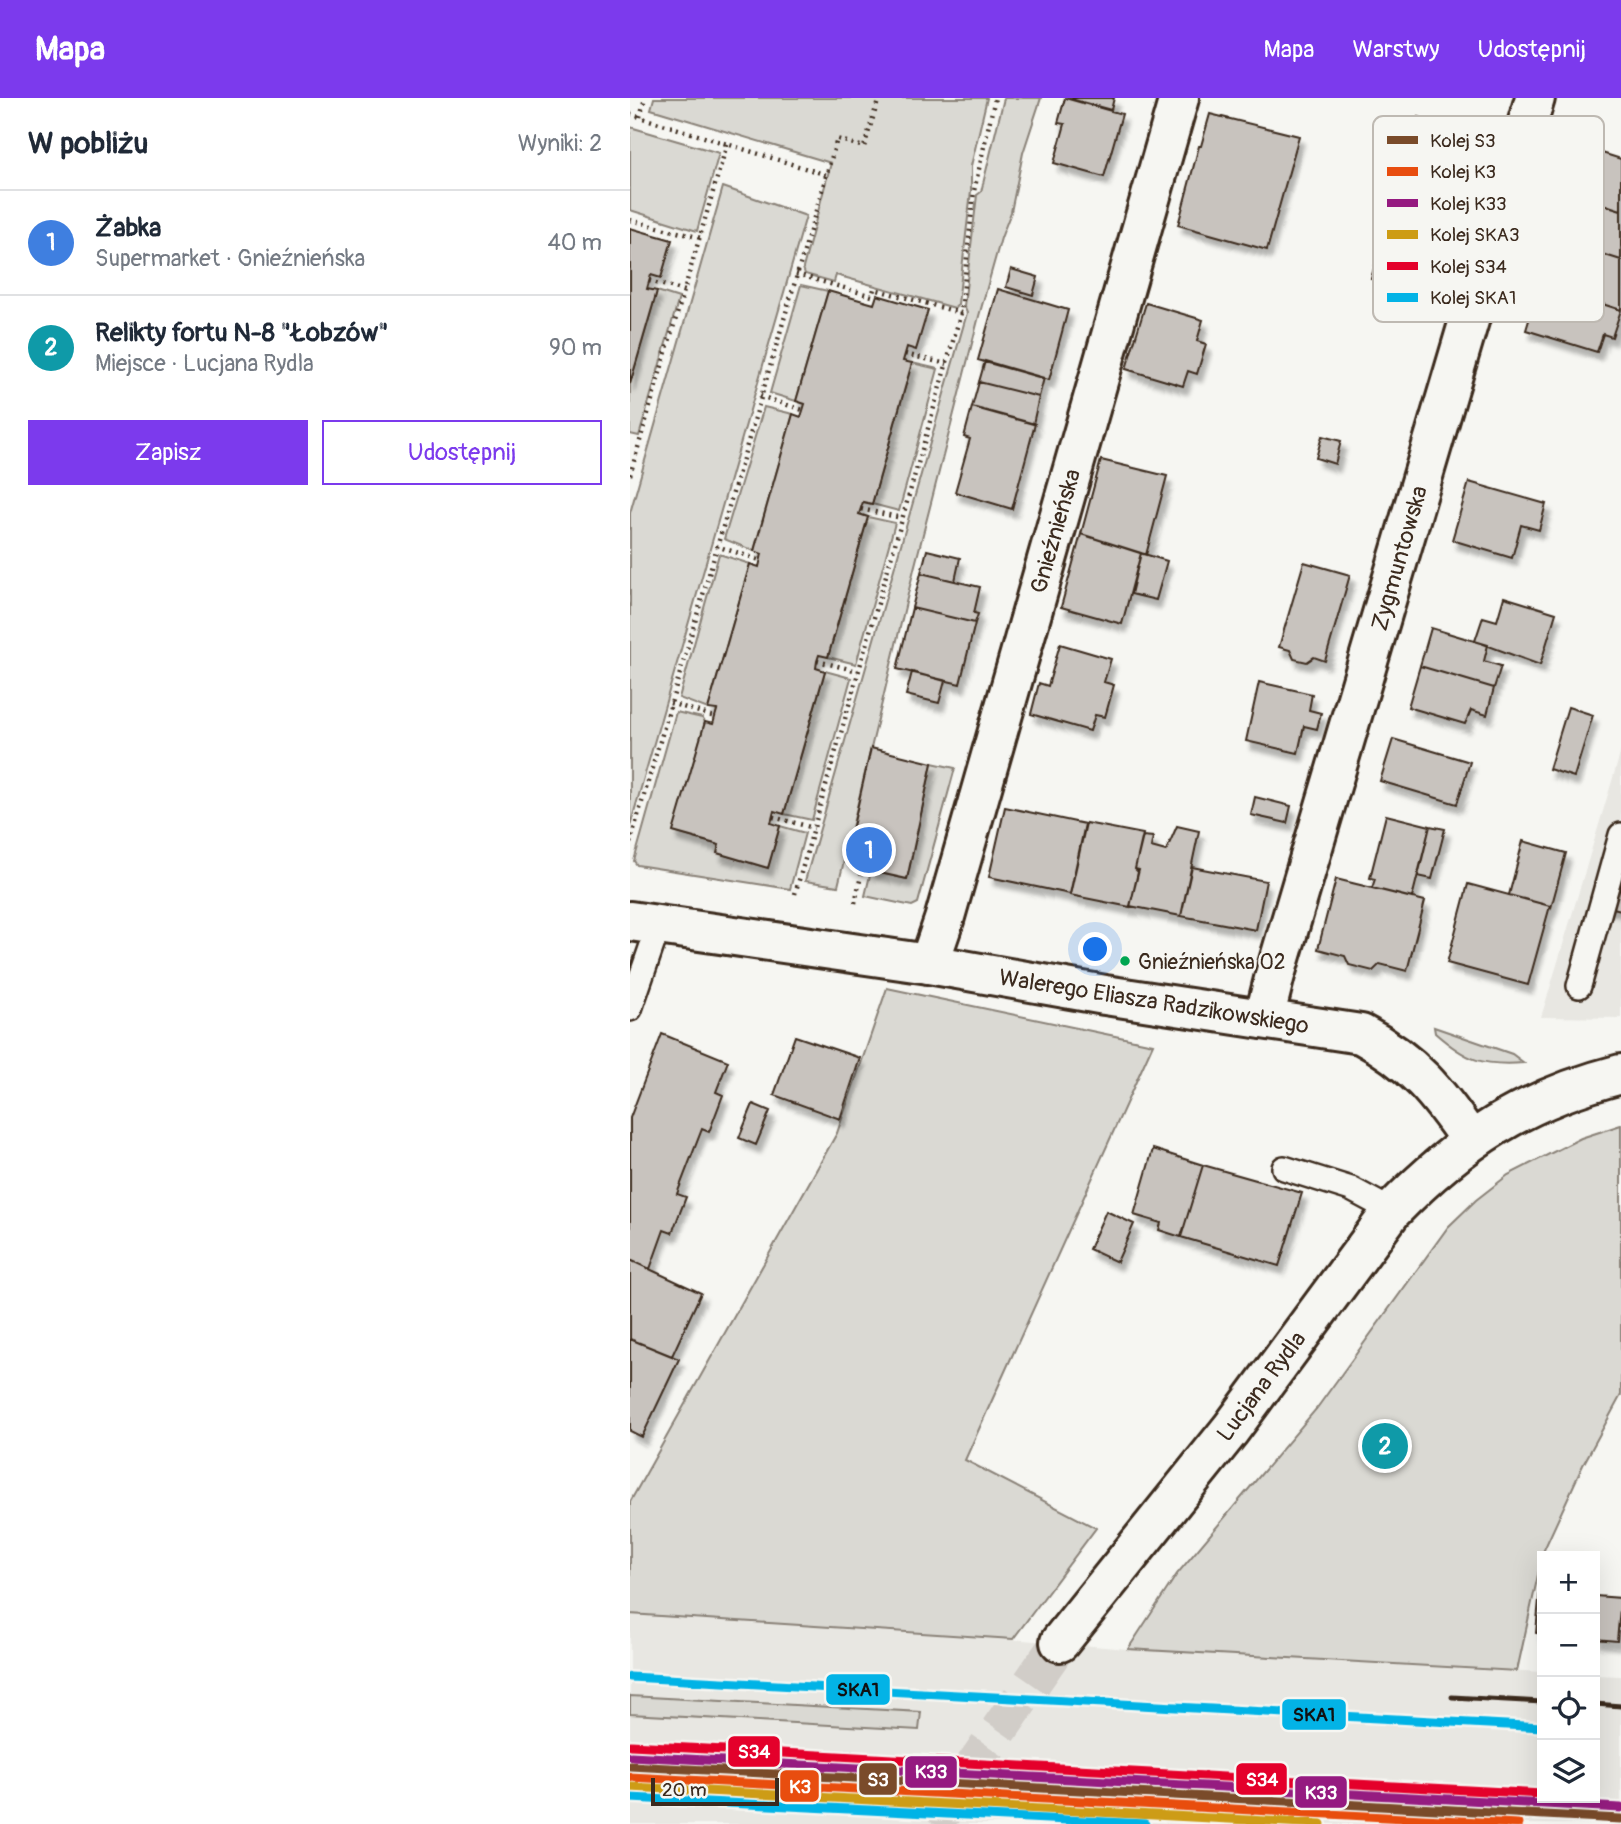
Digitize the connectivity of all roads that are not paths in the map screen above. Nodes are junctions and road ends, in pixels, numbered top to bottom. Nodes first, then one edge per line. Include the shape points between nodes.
1 (1179, 98) edge
2 (1535, 98) edge
3 (1530, 116) edge
4 (1469, 322) edge
5 (1621, 835) edge
6 (644, 923) edge
7 (929, 964) junction
8 (1578, 986) dead end
9 (630, 1009) edge
10 (1264, 1019) junction
11 (1621, 1074) edge
12 (1471, 1140) junction
13 (1284, 1168) dead end
14 (1392, 1211) junction
15 (1059, 1642) tunnel mouth

1 - 7 street, Gnieźnieńska
2 - 3 street, Zygmuntowska
4 - 10 street, Zygmuntowska
5 - 8 lane
6 - 7 street, Walerego Eliasza Radzikowskiego
6 - 9 lane
7 - 10 street, Walerego Eliasza Radzikowskiego
10 - 12 street, Walerego Eliasza Radzikowskiego via 1361,1034 1389,1049 1440,1096
11 - 12 street via 1517,1111
12 - 14 street, Lucjana Rydla
13 - 14 lane via 1351,1189
14 - 15 street, Lucjana Rydla via 1231,1429

